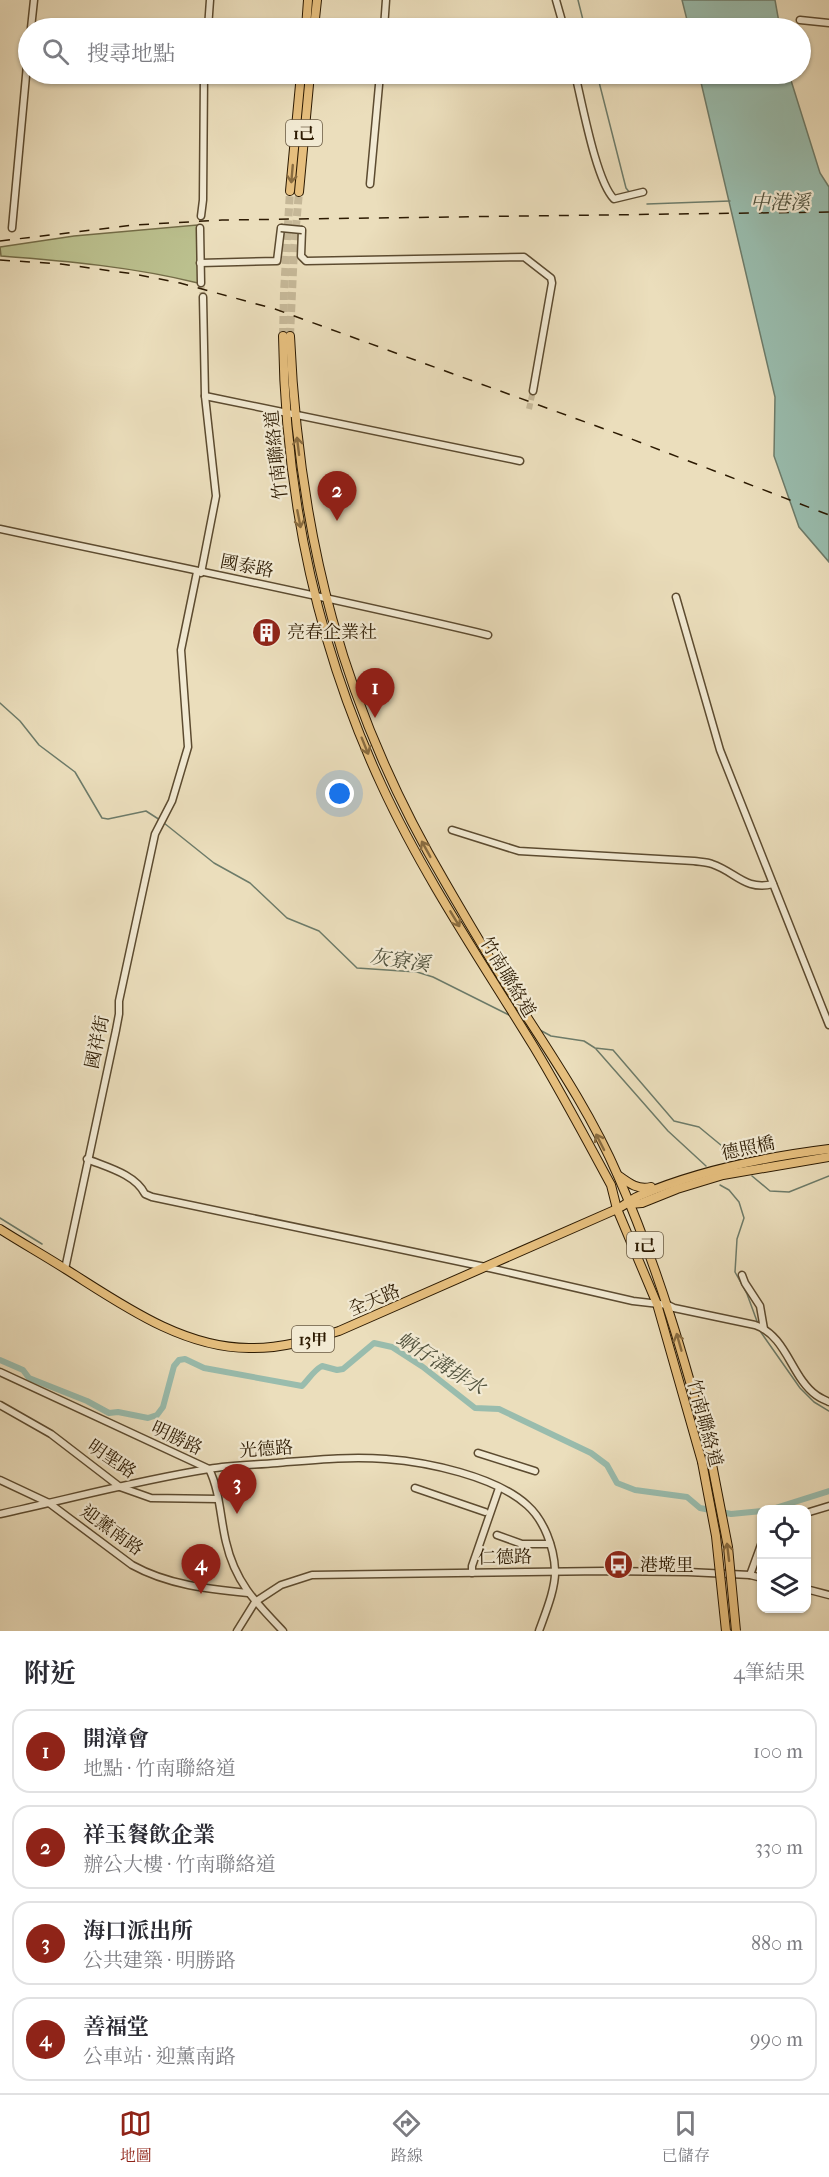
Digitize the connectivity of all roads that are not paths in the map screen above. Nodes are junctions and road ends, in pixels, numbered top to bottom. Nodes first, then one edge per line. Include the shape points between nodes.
1 (34, 0) edge
2 (210, 0) edge
3 (308, 0) edge
4 (319, 0) edge
5 (386, 0) edge
6 (556, 0) edge
7 (32, 18) edge
8 (209, 18) edge
9 (307, 18) edge
10 (315, 18) edge
11 (385, 18) edge
12 (561, 18) edge
13 (811, 21) edge
14 (829, 23) edge
15 (25, 84) edge
16 (204, 84) edge
17 (301, 84) edge
18 (309, 84) edge
19 (379, 84) edge
20 (577, 84) edge
21 (370, 184) dead end
22 (642, 192) dead end
23 (201, 216) dead end
24 (12, 228) dead end
25 (200, 228) dead end
26 (200, 262) junction
27 (201, 282) tunnel mouth
28 (203, 297) tunnel mouth
29 (533, 391) tunnel mouth
30 (205, 396) junction
31 (286, 413) junction
32 (296, 415) junction
33 (520, 461) dead end
34 (0, 529) edge
35 (199, 572) junction
36 (314, 595) junction
37 (676, 597) dead end
38 (326, 599) junction
39 (488, 635) dead end
40 (452, 831) dead end
41 (773, 884) junction
42 (829, 1025) edge
43 (829, 1149) edge
44 (829, 1157) edge
45 (87, 1159) junction
46 (618, 1175) junction
47 (675, 1186) junction
48 (628, 1204) junction
49 (617, 1209) junction
50 (0, 1229) edge
51 (485, 1267) junction
52 (65, 1269) junction
53 (742, 1275) dead end
54 (657, 1304) junction
55 (668, 1305) junction
56 (760, 1327) junction
57 (0, 1372) edge
58 (829, 1402) edge
59 (0, 1405) edge
60 (478, 1453) dead end
61 (209, 1468) junction
62 (535, 1471) dead end
63 (0, 1480) edge
64 (120, 1487) junction
65 (415, 1488) dead end
66 (499, 1488) junction
67 (218, 1499) junction
68 (50, 1503) junction
69 (829, 1506) edge
70 (485, 1512) dead end
71 (811, 1512) edge
72 (0, 1514) edge
73 (497, 1535) dead end
74 (550, 1544) junction
75 (757, 1556) edge
76 (556, 1571) junction
77 (472, 1573) junction
78 (750, 1575) junction
79 (757, 1577) edge
80 (811, 1590) edge
81 (248, 1593) junction
82 (829, 1595) edge
83 (255, 1602) junction
84 (237, 1631) edge
85 (283, 1631) edge
86 (539, 1631) edge
87 (726, 1631) edge
88 (736, 1631) edge

1 - 7 street
2 - 8 street
3 - 9 main road
4 - 10 main road
5 - 11 street
6 - 12 street
13 - 14 street
15 - 24 street
16 - 23 street
17 -> 18 main road, 1己 via 295,192
19 - 21 street
20 - 22 street via 600,175 609,194 614,199
25 - 26 street
26 - 27 street
26 - 29 street, bridge via 277,261 281,228 302,231 301,256 306,261 524,257 552,283
28 - 30 street, 國祥街
30 - 31 street
30 - 35 street, 國祥街 via 216,496
31 - 32 street
31 - 32 main road, 竹南聯絡道 / 1己 via 287,336
31 -> 36 main road, 竹南聯絡道 / 1己 via 296,504
32 - 33 street
38 -> 32 main road, 竹南聯絡道 / 1己 via 305,499
34 - 35 street, 國泰路
35 - 36 street, 國泰路
35 - 45 street, 國祥街 via 181,650 188,747 172,801 155,834
36 - 38 street, 國泰路
36 -> 49 main road, 竹南聯絡道 / 1己 via 346,699 381,785 424,865 536,1050 611,1185
37 - 41 street via 711,724
38 - 39 street, 國泰路
46 -> 38 main road, 竹南聯絡道 / 1己 via 583,1108 443,879 395,790 361,709
40 - 41 street via 519,851 704,862 746,884
41 - 42 street
43 - 47 main road, 德照橋 / 13甲 via 723,1168
44 - 47 main road, 德照橋 / 13甲
45 - 51 street via 124,1175 152,1197
45 - 52 street, 國祥街
46 - 47 main road via 643,1189
46 - 48 main road, 竹南聯絡道 / 1己
47 - 48 main road, 13甲 via 642,1203
48 - 49 main road, 全天路 / 13甲
48 - 55 main road, 竹南聯絡道 / 1己
49 - 51 main road, 全天路 / 13甲
49 - 54 main road, 竹南聯絡道 / 1己
50 - 52 main road, 全天路 / 13甲
51 - 52 main road, 全天路 / 13甲 via 339,1331 274,1347 248,1348 220,1345 176,1332
51 - 54 street
53 - 56 street via 760,1306
54 - 55 street
54 - 87 main road, 竹南聯絡道 / 1己, bridge via 702,1462 716,1536
55 - 56 street
88 -> 55 main road, 竹南聯絡道 / 1己, bridge via 728,1547 711,1460
56 - 58 street via 785,1352 815,1395
57 - 61 street, 明勝路
59 - 64 street, 明聖路 via 51,1434
60 - 62 street
61 - 64 street, 光德路
61 - 66 street, 光德路 via 340,1458 386,1459 444,1469
61 - 67 street, 明勝路
63 - 68 street, 迎薰南路
64 - 67 street, 明聖路 via 151,1498
64 - 68 street, 光德路
65 - 70 street
66 - 74 street, 光德路 via 527,1505
66 - 77 street
67 - 81 street, 明勝路 via 226,1543
68 - 72 street, 光德路
68 - 81 street, 迎薰南路 via 143,1571 198,1587
69 - 71 street
73 - 74 street via 522,1544
74 - 76 street, 光德路
75 - 78 street
76 - 77 street, 仁德路
76 - 78 street, 仁德路
76 - 86 street
77 - 83 street, 仁德路 via 312,1575 281,1585
78 - 79 street, 仁德路
80 - 82 street
81 - 83 street, 明勝路
83 - 84 street
83 - 85 street, 明勝路

